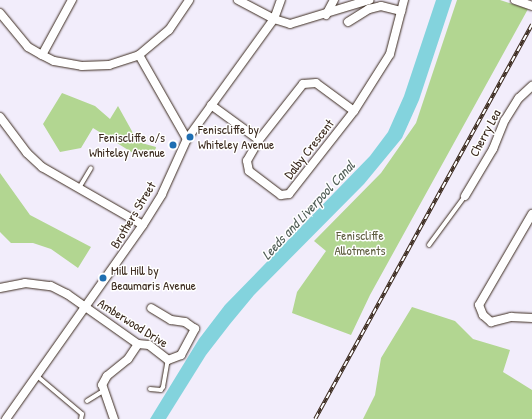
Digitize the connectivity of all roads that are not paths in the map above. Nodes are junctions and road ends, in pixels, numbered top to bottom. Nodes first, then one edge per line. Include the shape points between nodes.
1 (72, 0) edge
2 (189, 0) edge
3 (238, 0) edge
4 (281, 0) edge
5 (334, 0) edge
6 (369, 0) edge
7 (404, 0) edge
8 (515, 0) edge
9 (532, 6) edge
10 (401, 11) junction
11 (0, 13) edge
12 (326, 15) junction
13 (274, 19) junction
14 (348, 22) dead end
15 (42, 55) junction
16 (139, 55) junction
17 (532, 86) edge
18 (211, 105) junction
19 (354, 111) junction
20 (0, 117) edge
21 (187, 139) junction
22 (259, 140) junction
23 (91, 168) dead end
24 (79, 188) junction
25 (465, 196) joint
26 (532, 214) edge
27 (143, 225) junction
28 (429, 245) dead end
29 (0, 288) edge
30 (86, 308) junction
31 (151, 308) dead end
32 (532, 318) edge
33 (138, 344) junction
34 (168, 360) junction
35 (37, 376) junction
36 (150, 389) dead end
37 (103, 391) junction
38 (87, 401) dead end
39 (6, 419) edge
40 (81, 419) edge
41 (114, 419) edge

1 - 15 street
2 - 16 street via 169,30
3 - 13 street
4 - 13 street, Brothers Street
5 - 12 street
6 - 12 street
7 - 10 street, Dalby Crescent
8 - 9 street
10 - 14 street via 381,6 369,9
10 - 19 street, Dalby Crescent via 390,54
11 - 15 street via 28,47
12 - 13 street via 290,24
13 - 18 street, Brothers Street
15 - 16 street via 54,61 82,66 109,65
16 - 21 street
17 - 25 street, Cherry Lea via 519,98 505,120 493,149
18 - 21 street, Brothers Street
18 - 22 street
19 - 22 street, Dalby Crescent via 316,83 303,84
19 - 22 street, Dalby Crescent via 289,194 281,195 249,171 247,161
20 - 24 street via 27,153 42,167
21 - 27 street, Brothers Street via 162,194
23 - 24 lane
24 - 27 street
25 - 28 lane
26 - 32 street via 479,305 483,315 491,322 511,317
27 - 30 street, Brothers Street
29 - 30 street, Amberwood Drive via 25,283 50,286 67,294
30 - 33 street, Amberwood Drive
30 - 35 street, Brothers Street
31 - 34 street, Amberwood Drive via 171,320 186,322 195,329 181,355
33 - 34 street, Amberwood Drive via 149,345
33 - 37 street via 128,359 108,376 102,386
34 - 36 lane via 163,387 161,390
35 - 39 street, Brothers Street
35 - 40 lane via 82,414
37 - 38 lane
37 - 41 street via 110,403

